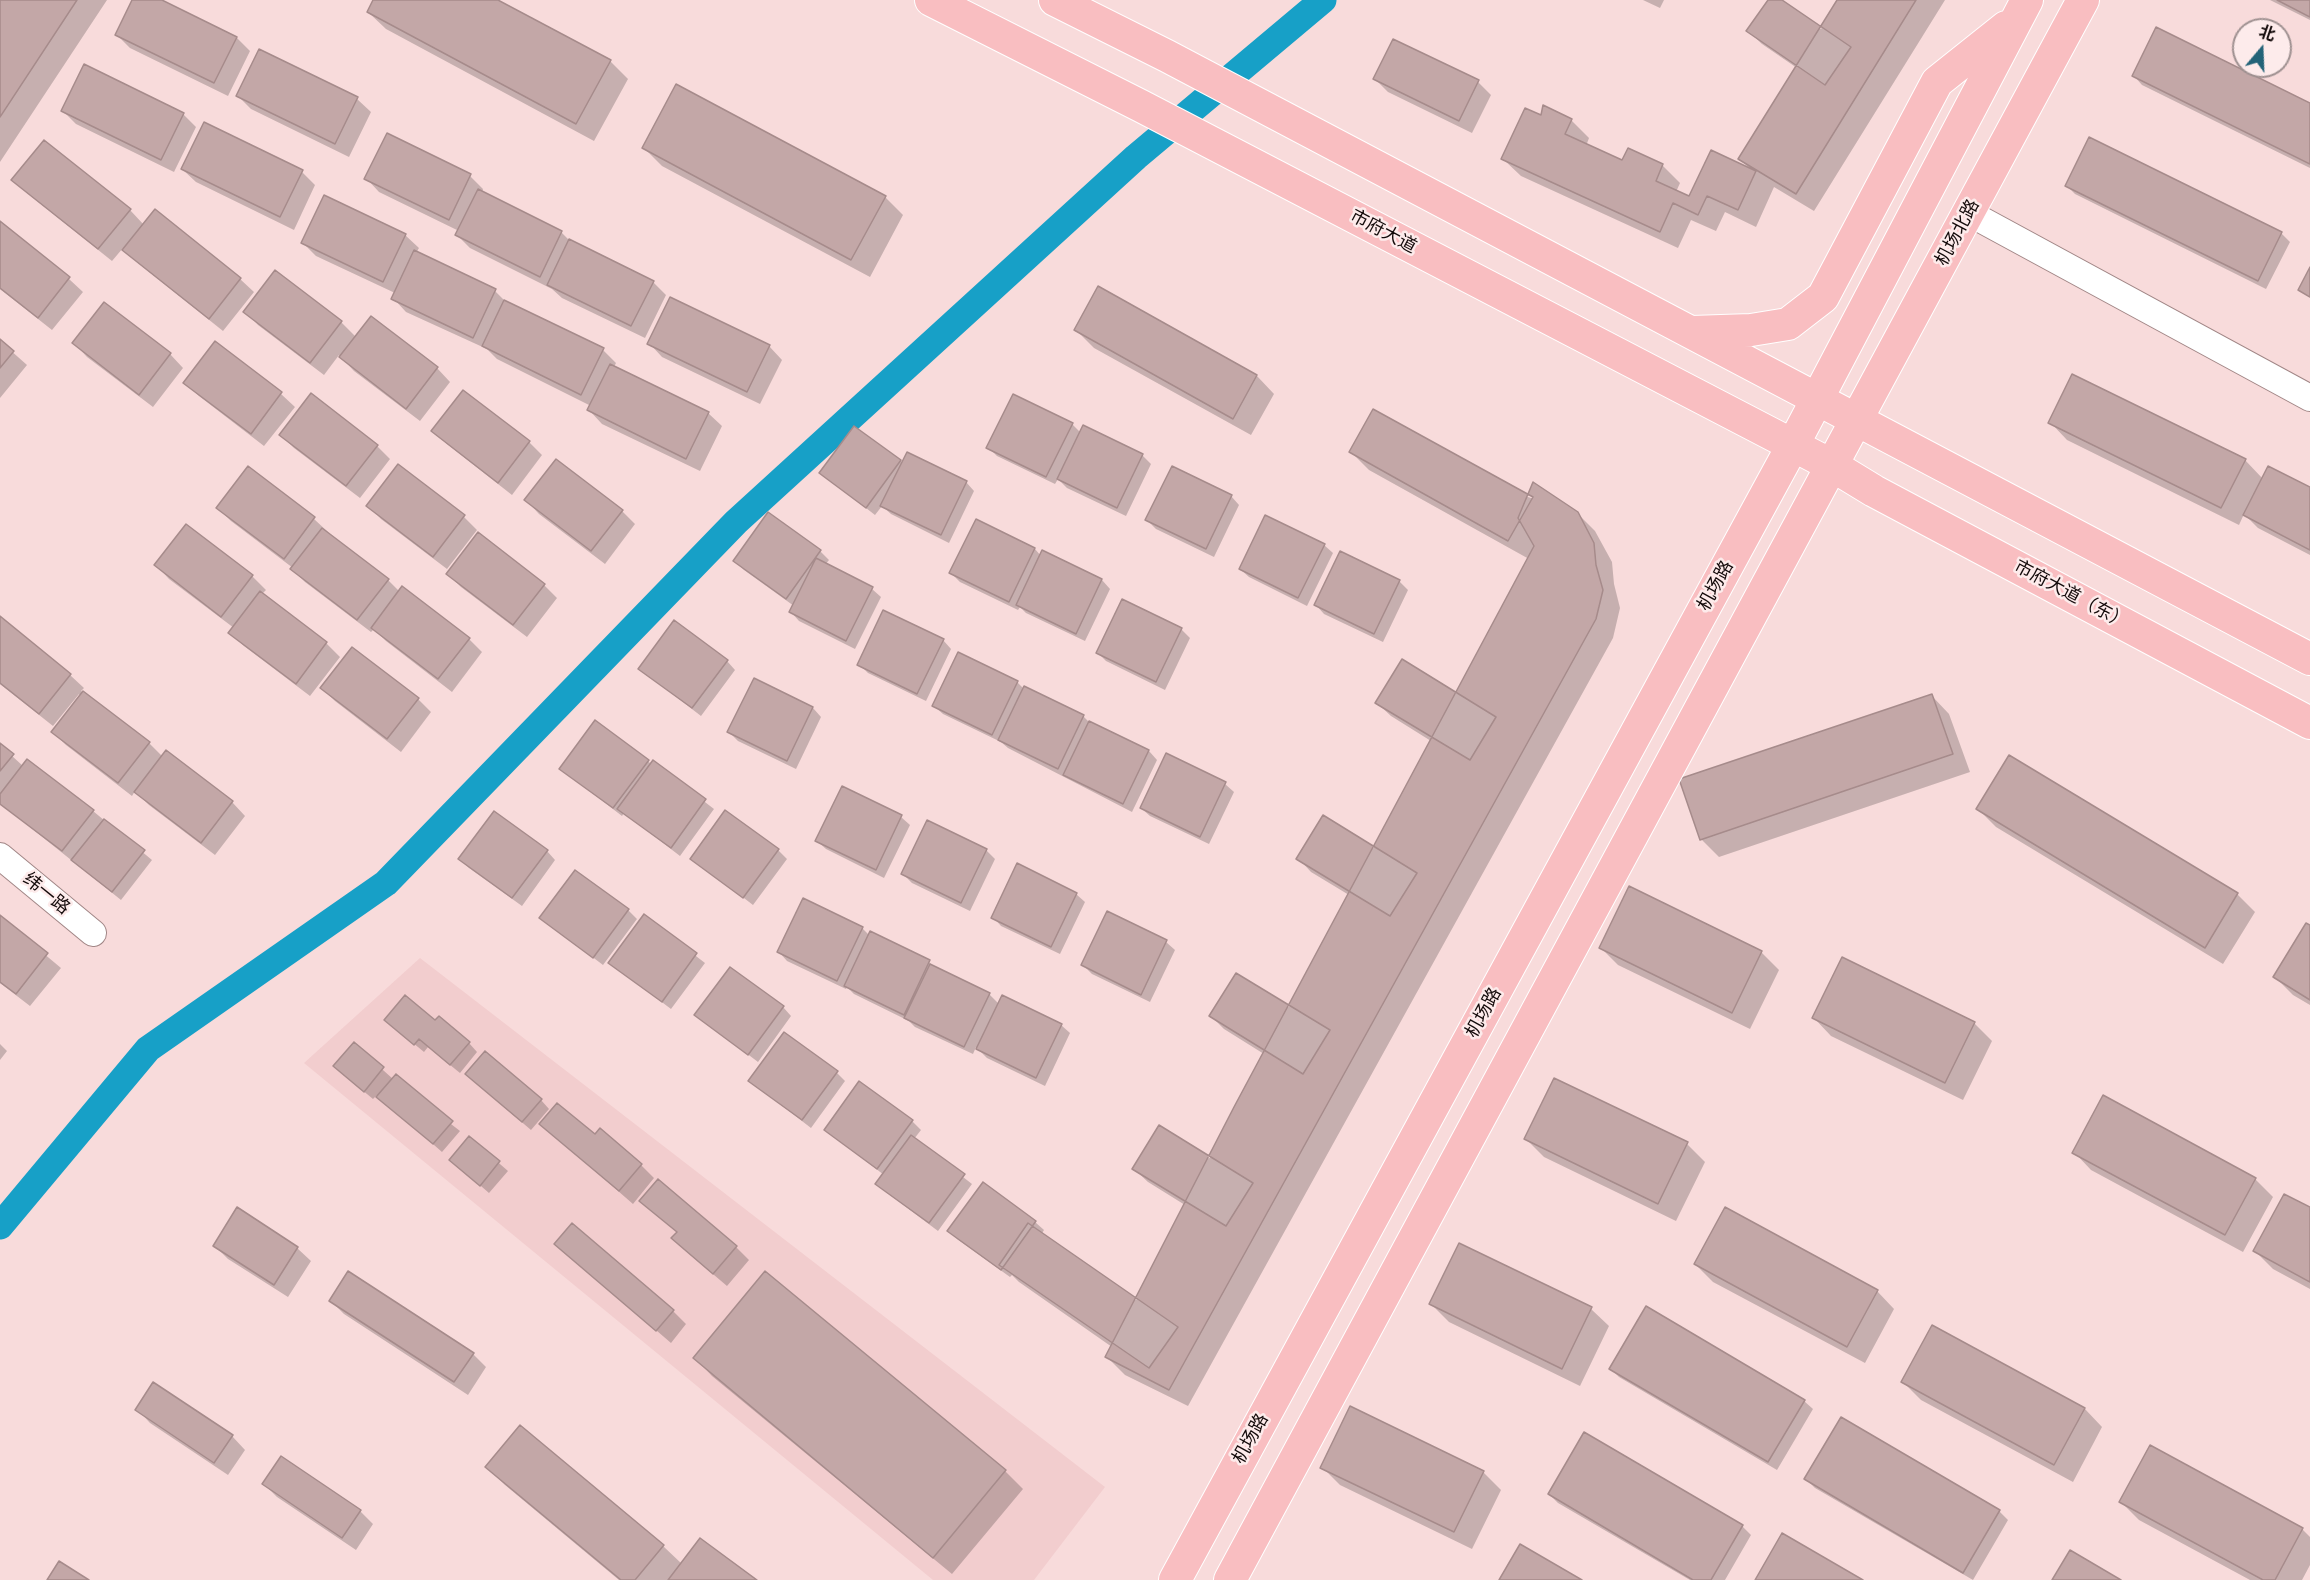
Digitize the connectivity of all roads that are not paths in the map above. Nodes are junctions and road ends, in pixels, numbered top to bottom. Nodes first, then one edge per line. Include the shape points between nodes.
1 (931, 0) edge
2 (1055, 0) edge
3 (2083, 0) edge
4 (2022, 10) edge
5 (1968, 213) junction
6 (1690, 332) junction
7 (1817, 398) junction
8 (2310, 398) edge
9 (1857, 422) junction
10 (1793, 445) junction
11 (1833, 466) junction
12 (2310, 659) edge
13 (2310, 723) edge
14 (0, 856) edge
15 (93, 933) dead end
16 (1174, 1580) edge
17 (1230, 1580) edge

1 - 10 main road, 市府大道
2 - 6 main road
3 - 5 main road, 机场北路
4 - 6 main road via 1937,82 1823,297 1788,324
4 - 7 main road
5 - 8 street
5 - 9 main road, 机场北路
6 - 7 main road
7 - 9 main road
7 - 10 main road
9 - 11 main road, 机场北路
9 - 12 main road
10 - 11 main road, 市府大道
10 - 16 main road, 机场路
11 - 13 main road, 市府大道（东）
11 - 17 main road
14 - 15 street, 纬一路

